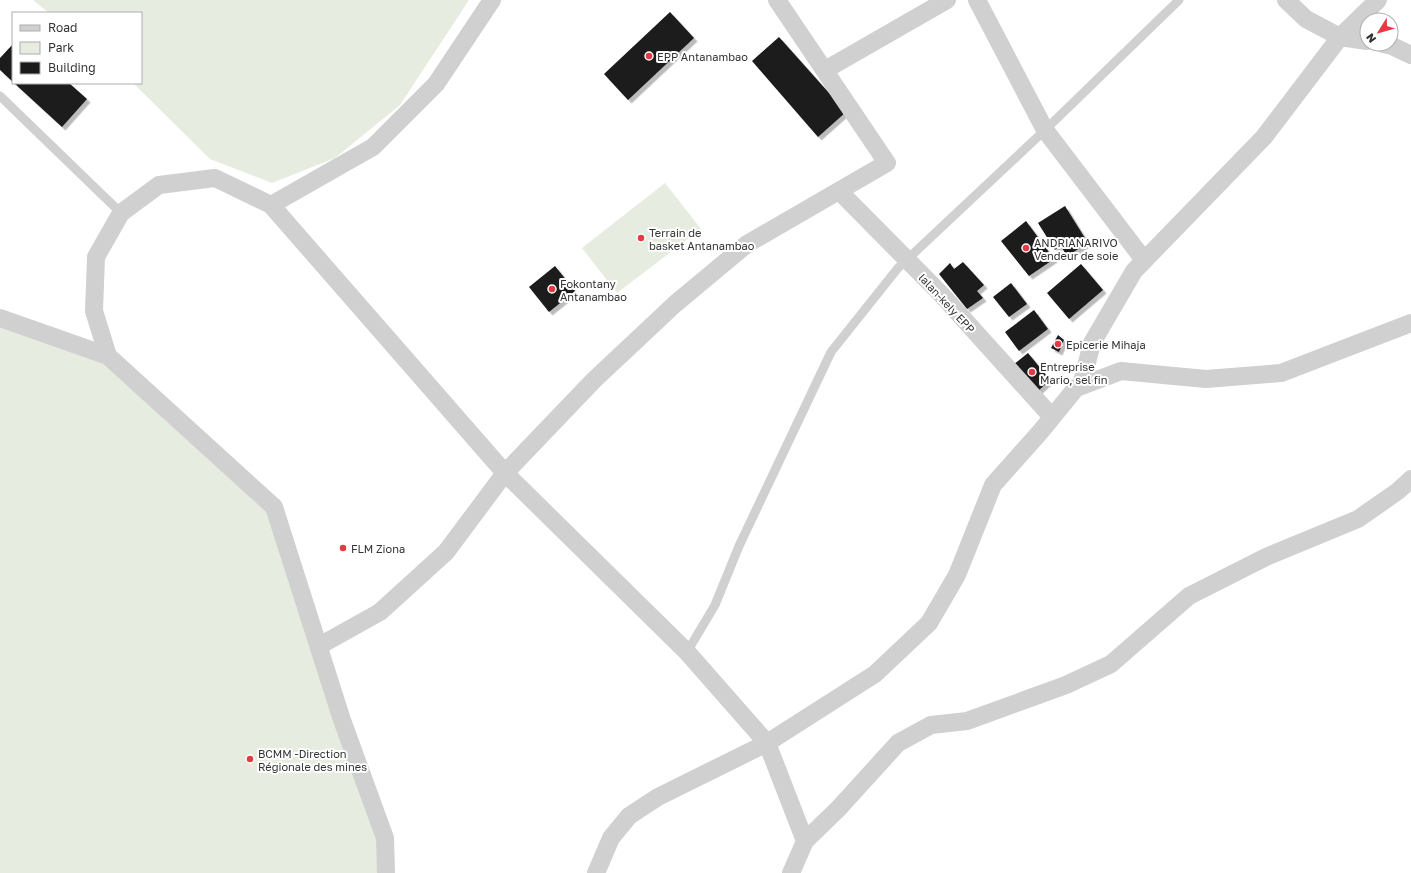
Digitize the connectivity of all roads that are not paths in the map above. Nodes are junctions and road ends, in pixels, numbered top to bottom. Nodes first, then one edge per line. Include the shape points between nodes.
1 (492, 0) edge
2 (776, 0) edge
3 (947, 0) edge
4 (977, 0) edge
5 (1179, 0) edge
6 (1286, 0) edge
7 (1378, 0) edge
8 (1340, 37) junction
9 (1359, 40) edge
10 (1399, 49) edge
11 (1411, 55) edge
12 (825, 70) junction
13 (0, 96) edge
14 (1045, 130) junction
15 (838, 191) junction
16 (271, 205) junction
17 (121, 213) junction
18 (1144, 260) junction
19 (0, 318) edge
20 (1411, 323) edge
21 (108, 356) junction
22 (1081, 386) junction
23 (1052, 417) junction
24 (505, 473) junction
25 (1411, 479) edge
26 (318, 646) junction
27 (687, 652) junction
28 (767, 743) junction
29 (805, 841) junction
30 (386, 873) edge
31 (596, 873) edge
32 (791, 873) edge

1 - 16 street via 436,84 373,147
2 - 12 street
3 - 12 street
4 - 14 street
5 - 14 lane
6 - 8 street via 1306,18
7 - 8 street
8 - 9 street
8 - 18 street via 1264,137
10 - 11 street
12 - 15 street via 887,164
13 - 17 lane
14 - 18 street
14 - 27 lane via 898,268 831,352 738,546 715,605
15 - 23 street, lalan-kely EPP via 941,294
15 - 24 street via 747,244 675,304 594,380
16 - 17 street via 216,178 159,185
16 - 24 street
17 - 21 street via 96,257 94,311
18 - 22 street via 1134,271 1092,343
19 - 21 street
20 - 22 street via 1281,373 1206,378 1121,371
21 - 26 street via 274,507
22 - 23 street via 1076,388
23 - 28 street via 993,485 957,575 929,623 875,674
24 - 26 street via 446,552 380,612
24 - 27 street
25 - 29 street via 1358,520 1266,557 1189,596 1111,664 1066,685 967,721 931,725 898,743
26 - 30 street via 384,838
27 - 28 street
28 - 29 street
28 - 31 street via 658,796 629,816 611,838
29 - 32 street

